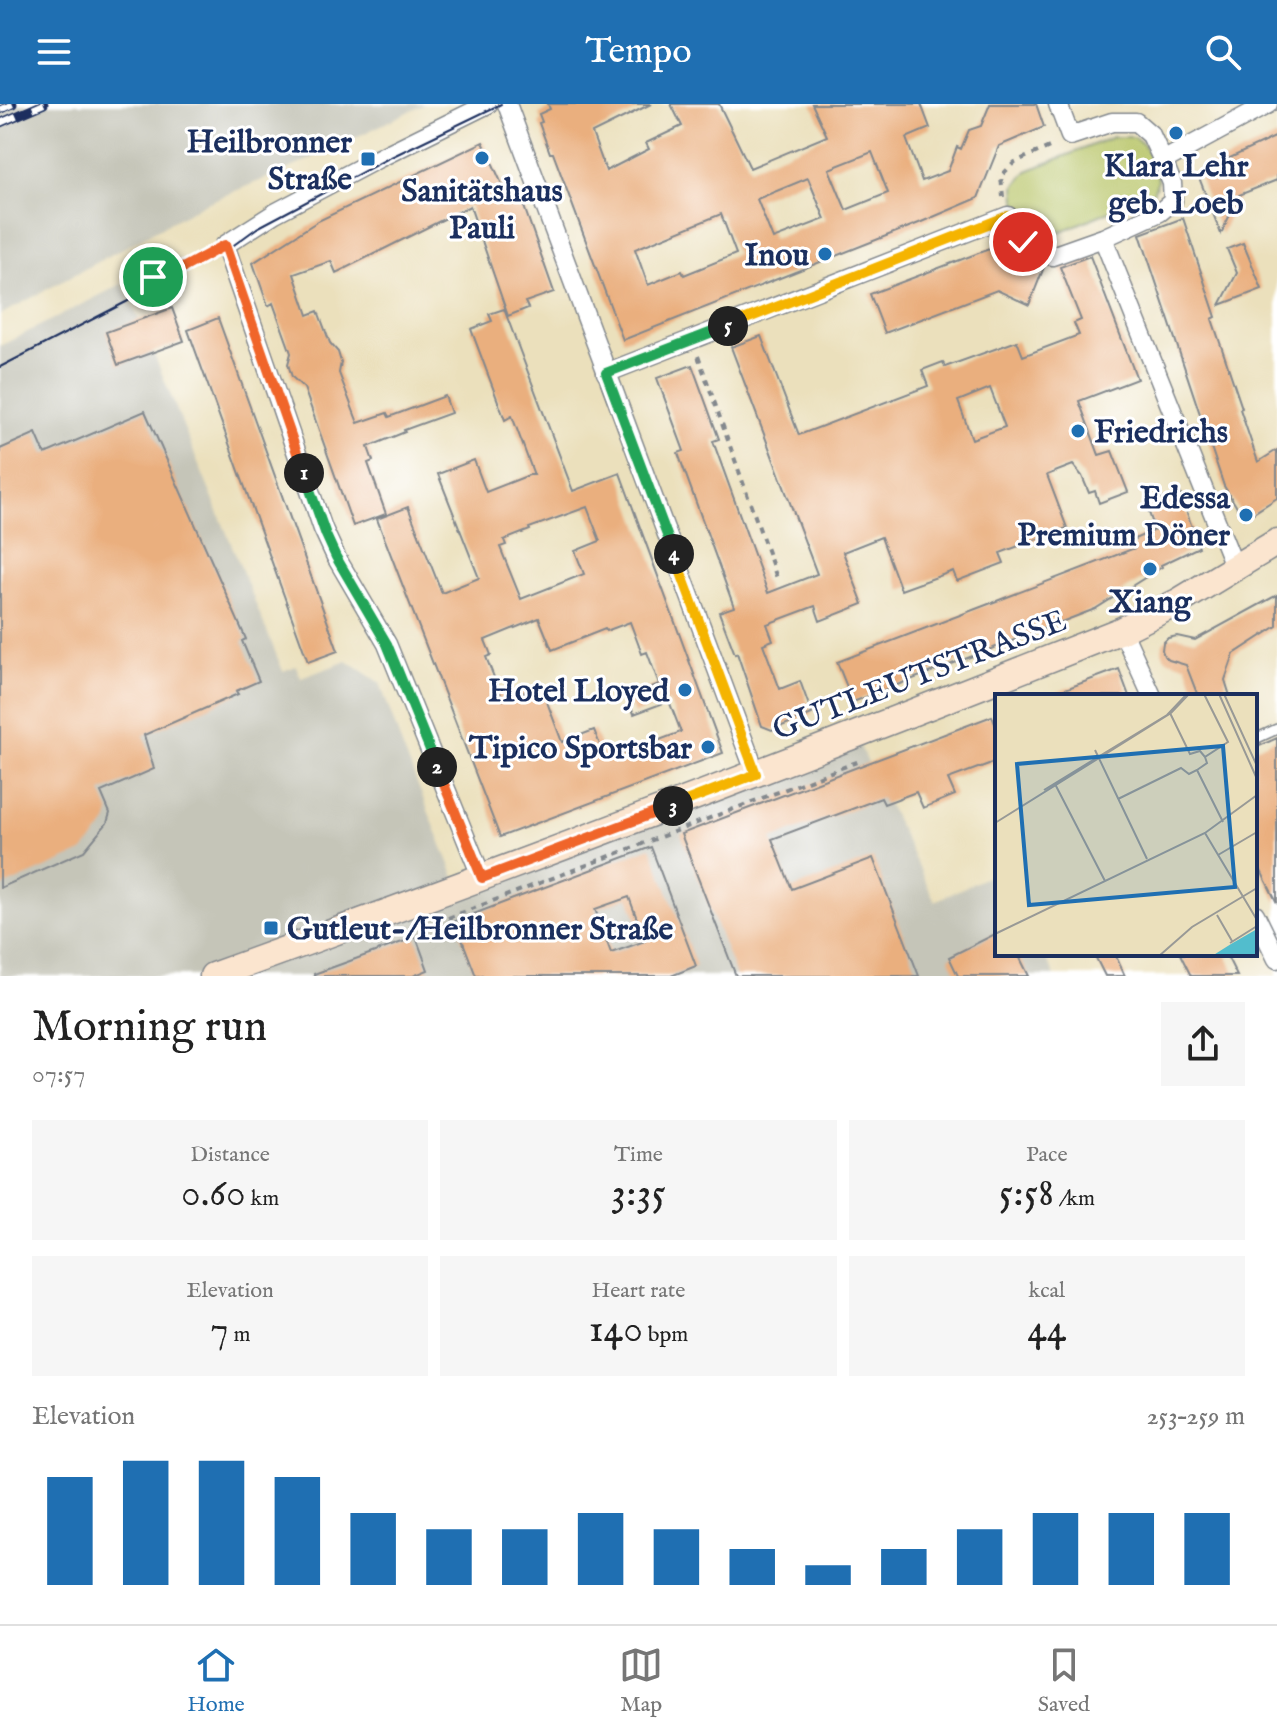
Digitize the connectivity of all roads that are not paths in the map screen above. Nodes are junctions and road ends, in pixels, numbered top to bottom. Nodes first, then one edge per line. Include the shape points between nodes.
1 (488, 104) edge
2 (507, 104) edge
3 (1058, 104) edge
4 (1268, 104) edge
5 (1163, 161) junction
6 (1103, 238) junction
7 (225, 245) junction
8 (153, 277) dead end
9 (606, 373) junction
10 (1277, 542) edge
11 (1235, 568) junction
12 (1122, 630) junction
13 (1151, 694) edge
14 (1277, 729) edge
15 (1257, 738) edge
16 (756, 774) junction
17 (482, 878) junction
18 (1257, 918) edge
19 (1277, 959) edge
20 (213, 976) edge

1 - 7 street via 288,206
2 - 9 street
3 - 5 street via 1070,136 1112,122 1136,122 1151,135
4 - 5 street
5 - 6 street via 1173,201
6 - 9 street via 1052,256 1036,253 1008,216
6 - 11 street
7 - 8 lane via 159,281
7 - 17 street via 323,529 387,644
9 - 16 street
10 - 11 main road, GUTLEUTSTRASSE
11 - 12 main road, GUTLEUTSTRASSE
12 - 13 street
12 - 16 main road, GUTLEUTSTRASSE
14 - 15 lane
16 - 17 main road, GUTLEUTSTRASSE
17 - 20 main road, GUTLEUTSTRASSE
18 - 19 street

